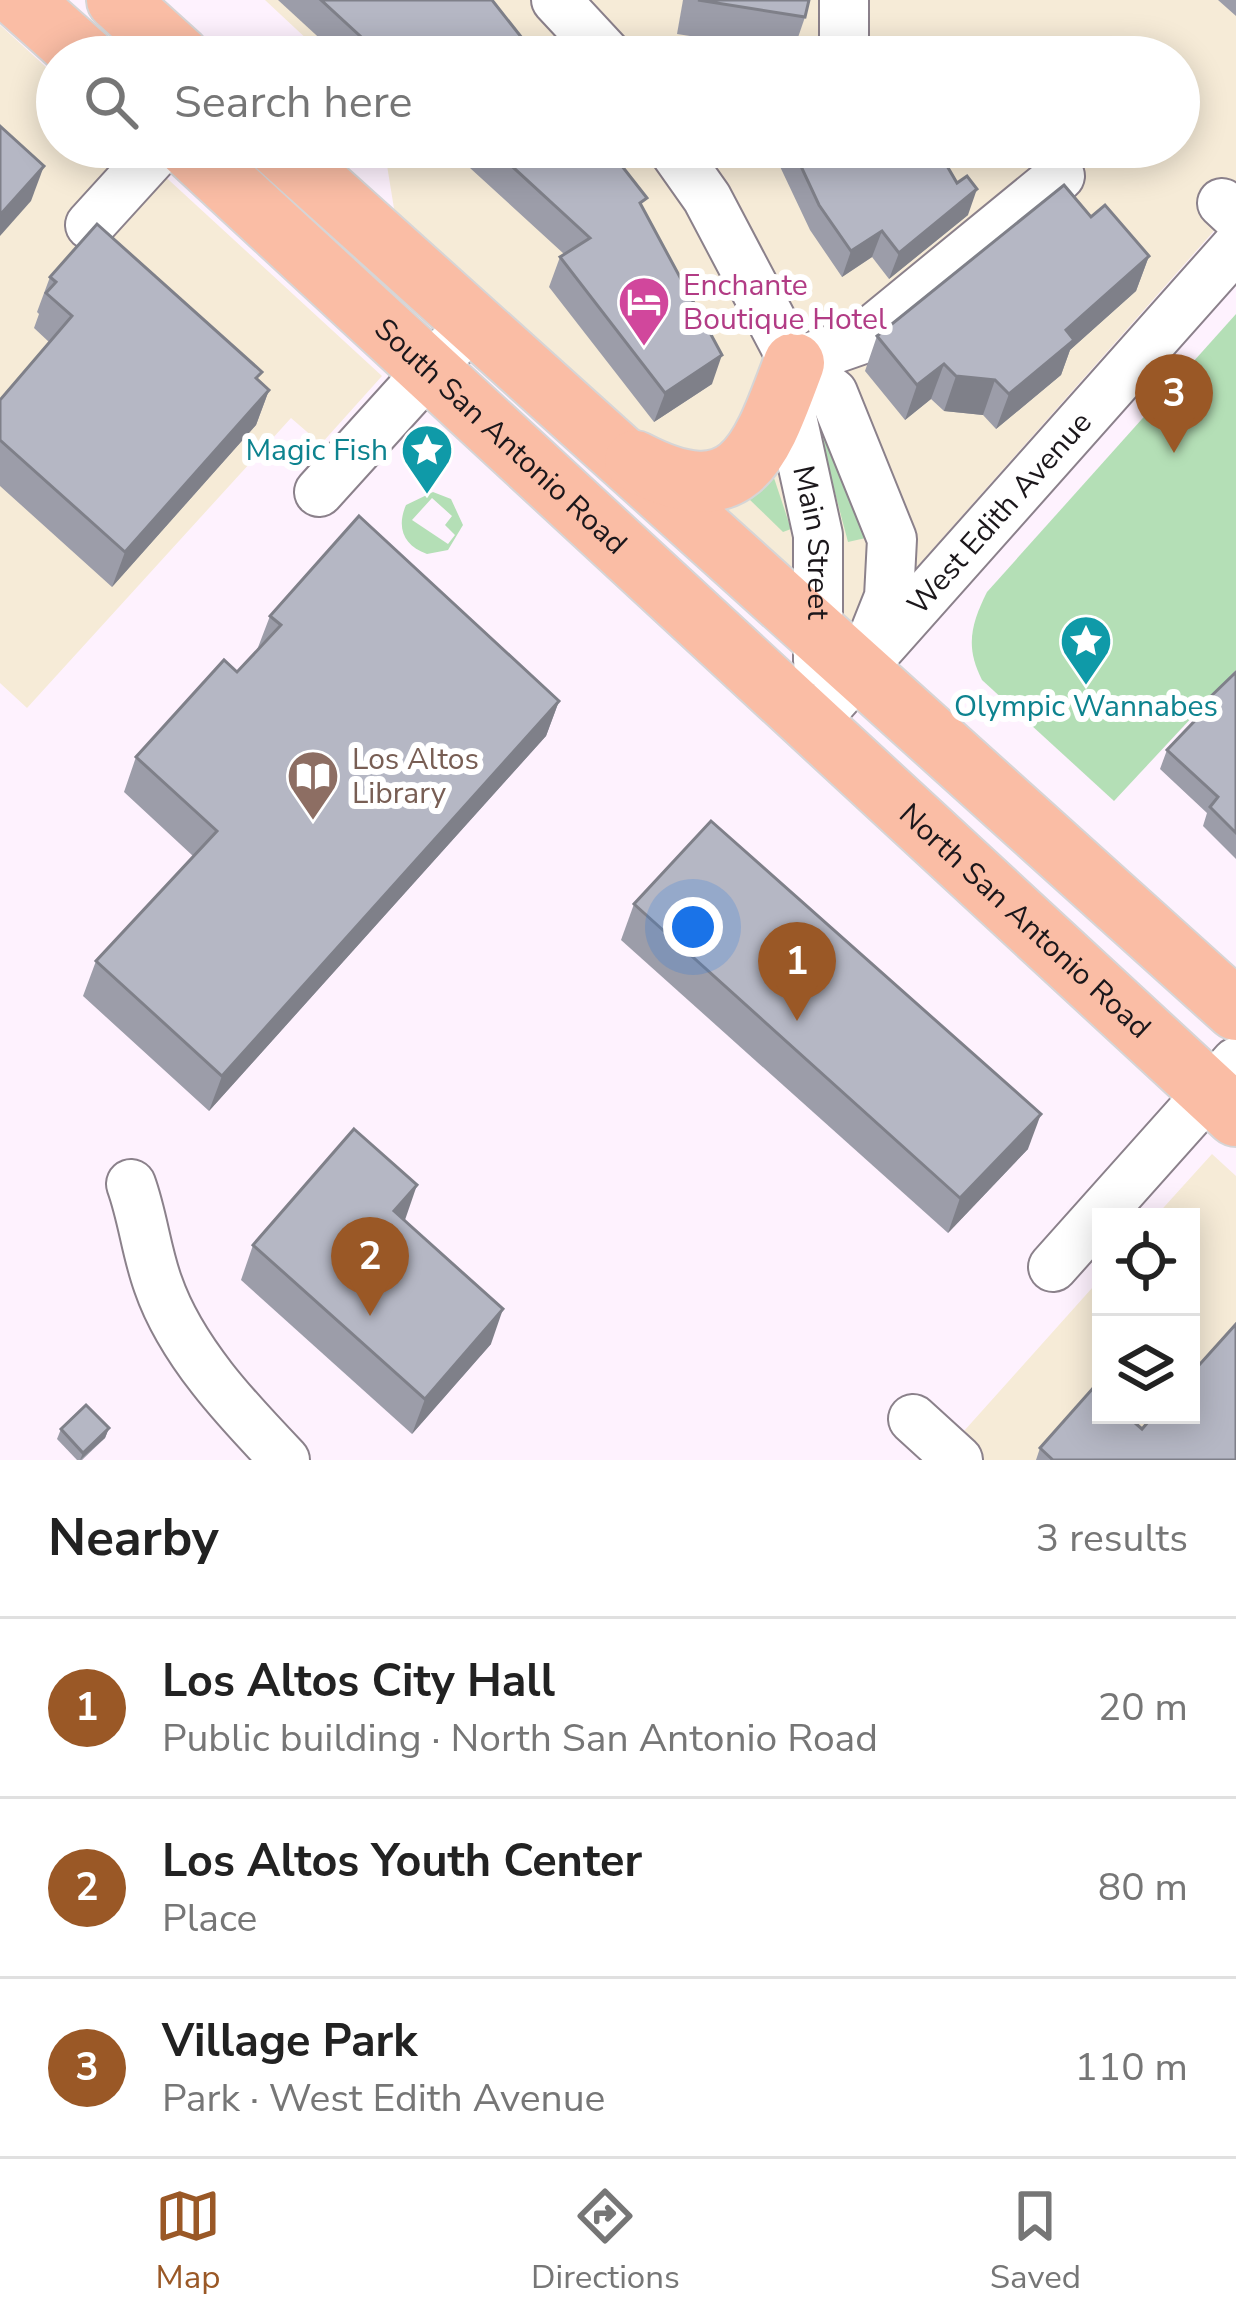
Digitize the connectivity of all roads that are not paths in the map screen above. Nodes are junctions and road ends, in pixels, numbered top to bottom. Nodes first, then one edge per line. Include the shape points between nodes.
1 (21, 0) edge
2 (117, 0) edge
3 (556, 0) edge
4 (844, 0) edge
5 (604, 32) edge
6 (62, 36) edge
7 (157, 36) edge
8 (844, 36) edge
9 (142, 168) edge
10 (210, 168) edge
11 (301, 168) edge
12 (685, 168) edge
13 (1060, 176) dead end
14 (90, 225) edge
15 (1232, 236) edge
16 (472, 323) junction
17 (794, 363) junction
18 (427, 373) junction
19 (610, 448) junction
20 (319, 492) dead end
21 (841, 650) junction
22 (811, 726) junction
23 (1236, 1010) edge
24 (1227, 1090) edge
25 (131, 1184) dead end
26 (1053, 1268) dead end
27 (913, 1419) dead end
28 (285, 1460) edge
29 (958, 1460) edge

1 - 6 main road
2 - 7 main road
3 - 5 street
4 - 8 street
9 - 14 street
10 - 18 main road, South San Antonio Road
11 - 16 main road
12 - 17 street, Main Street
13 - 17 street via 860,340
15 - 21 street, West Edith Avenue via 1180,282
16 - 18 street
16 - 19 main road
17 - 19 main road via 764,445 734,473 673,481
17 - 21 street, Main Street via 792,417
17 - 21 street, Main Street via 833,393 892,539 889,598
18 - 20 street
18 - 22 main road, South San Antonio Road
19 - 21 main road
21 - 22 street, West Edith Avenue
21 - 23 main road
22 - 24 main road, North San Antonio Road
24 - 26 street
25 - 28 street via 158,1285 178,1323 206,1370
27 - 29 street

